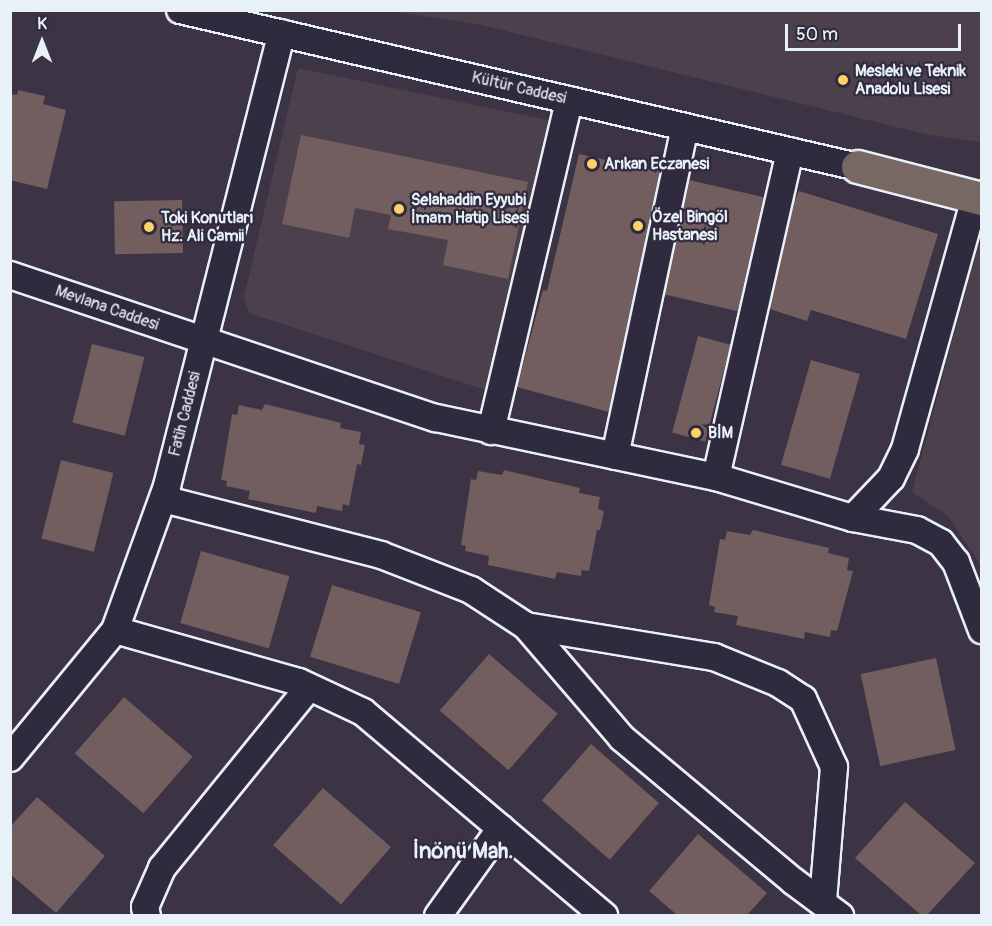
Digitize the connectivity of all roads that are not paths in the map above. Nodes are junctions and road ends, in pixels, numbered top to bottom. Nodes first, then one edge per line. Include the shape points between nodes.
1 (180, 10) edge
2 (282, 33) junction
3 (569, 100) junction
4 (685, 127) junction
5 (790, 151) junction
6 (858, 167) joint
7 (980, 190) edge
8 (10, 275) edge
9 (204, 341) junction
10 (491, 431) junction
11 (615, 456) junction
12 (716, 477) junction
13 (163, 499) junction
14 (853, 518) junction
15 (525, 626) junction
16 (115, 630) junction
17 (981, 630) edge
18 (309, 687) junction
19 (10, 758) edge
20 (501, 828) junction
21 (831, 909) edge
22 (147, 915) edge
23 (438, 915) edge
24 (604, 915) edge

1 - 2 street, Kültür Caddesi
2 - 3 street, Kültür Caddesi
2 - 9 street, Fatih Caddesi
3 - 4 street, Kültür Caddesi
3 - 10 street
4 - 5 street, Kültür Caddesi
4 - 11 street
5 - 6 street, Kültür Caddesi
5 - 12 street
6 - 7 main road
7 - 14 street via 905,449 891,477
8 - 9 street, Mevlana Caddesi
9 - 10 street, Mevlana Caddesi via 436,418
9 - 13 street, Fatih Caddesi
10 - 11 street, Mevlana Caddesi
11 - 12 street, Mevlana Caddesi
12 - 14 street, Mevlana Caddesi
13 - 15 street via 381,555 471,590
13 - 16 street, Fatih Caddesi
14 - 17 street, Mevlana Caddesi via 917,530 940,543 956,562
15 - 21 street via 622,738
15 - 21 street via 714,657 778,683 803,699 834,767
16 - 18 street
16 - 19 street, Fatih Caddesi
18 - 20 street via 363,712
18 - 22 street via 162,868 146,907
20 - 23 street
20 - 24 street

